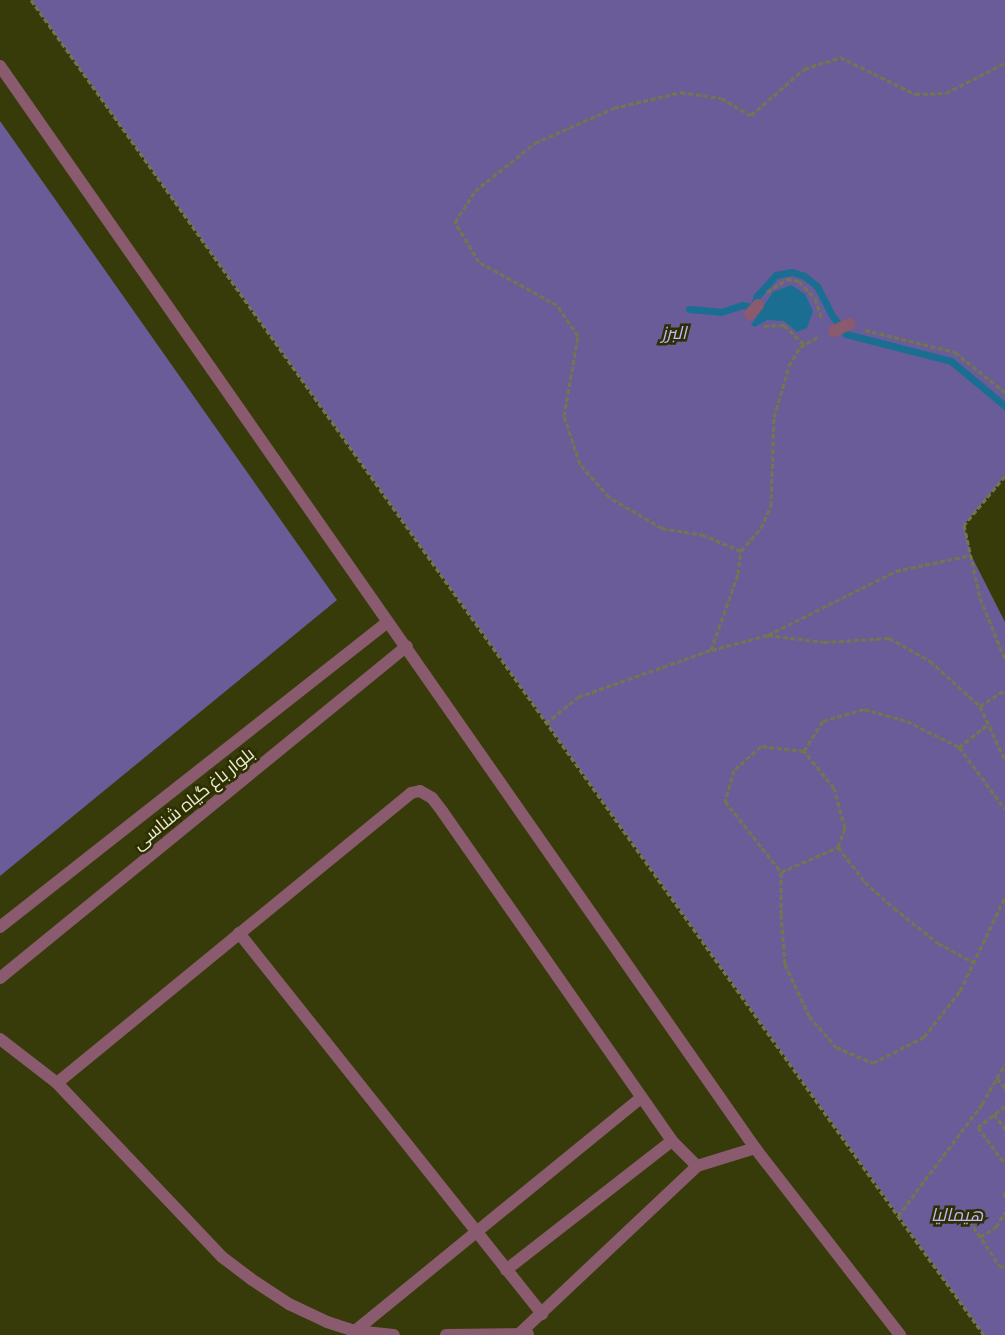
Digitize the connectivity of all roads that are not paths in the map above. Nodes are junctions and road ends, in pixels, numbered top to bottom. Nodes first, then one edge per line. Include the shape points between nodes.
1 (0, 66) edge
2 (849, 324) road end
3 (831, 332) road end
4 (387, 623) junction
5 (407, 646) junction
6 (0, 927) edge
7 (239, 933) junction
8 (0, 978) edge
9 (0, 1039) edge
10 (57, 1083) junction
11 (642, 1098) junction
12 (672, 1141) junction
13 (755, 1148) junction
14 (698, 1166) junction
15 (475, 1231) junction
16 (506, 1270) junction
17 (542, 1314) junction
18 (355, 1331) junction
19 (525, 1334) edge
20 (394, 1335) edge
21 (446, 1335) edge
22 (900, 1335) edge

1 - 4 street
2 - 3 street
4 - 5 street
4 - 6 street, بلوار باغ گیاه شناسی
5 - 8 street, بلوار باغ گیاه شناسی
5 - 13 street
7 - 10 street
7 - 11 street via 411,793 426,793
7 - 15 street
9 - 10 street
10 - 18 street via 222,1257 289,1304
11 - 12 street
11 - 15 street
12 - 14 street
12 - 16 street
13 - 14 street
13 - 22 street
14 - 17 street
15 - 16 street
15 - 18 street
16 - 17 street
17 - 19 street
18 - 20 street
19 - 21 street

